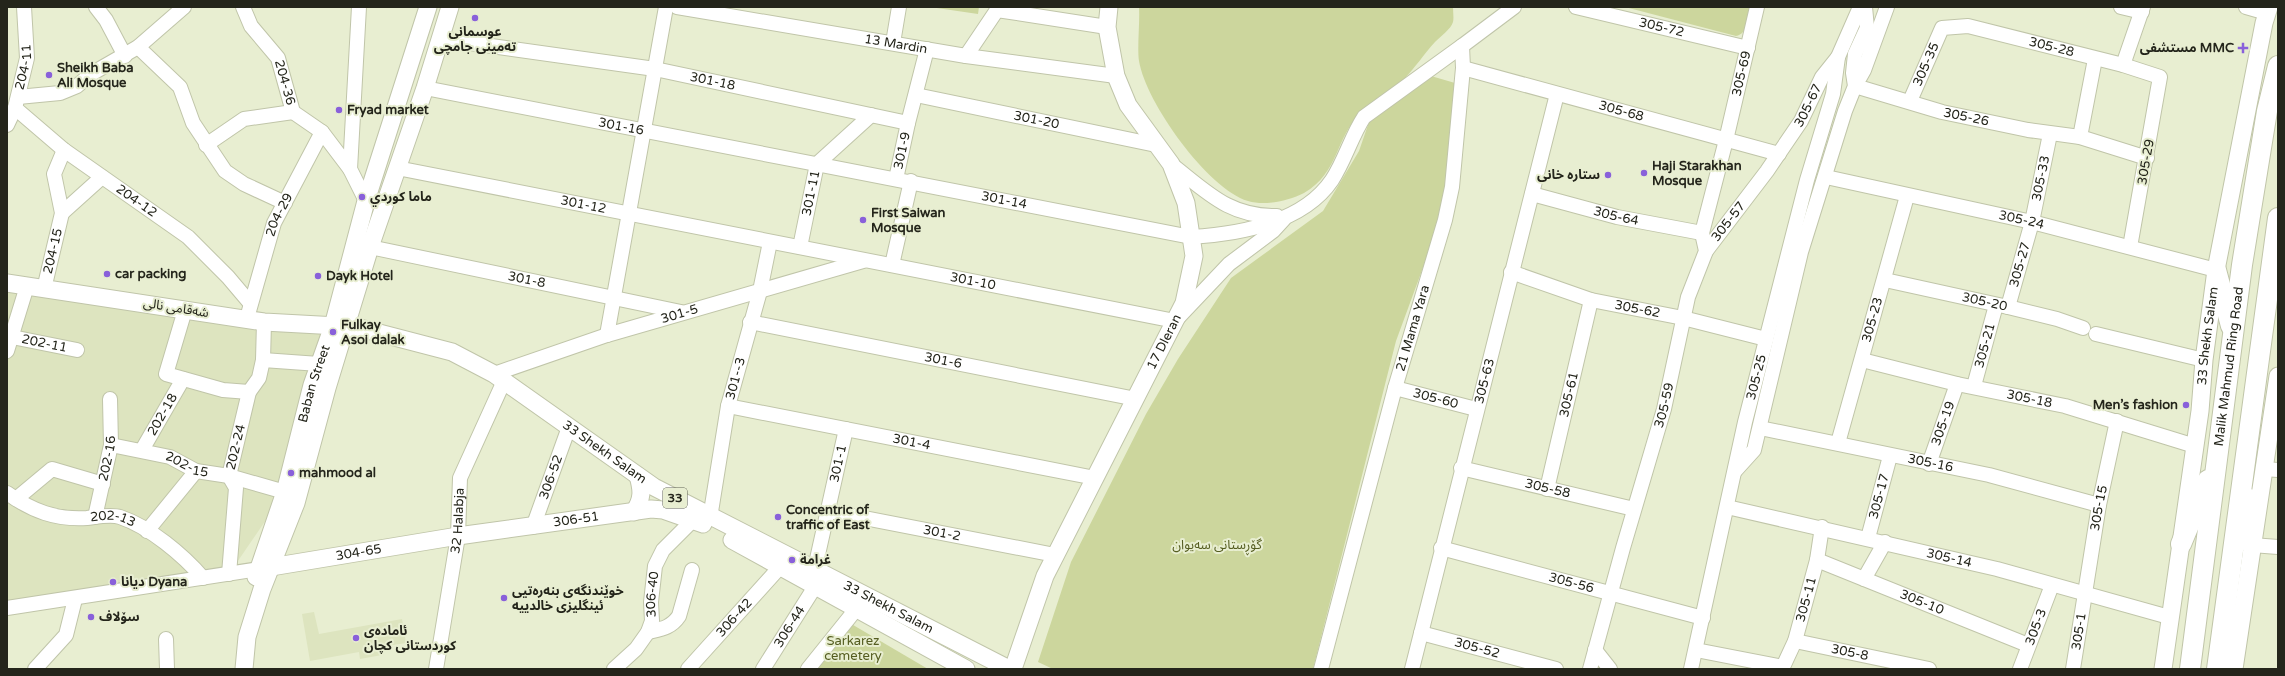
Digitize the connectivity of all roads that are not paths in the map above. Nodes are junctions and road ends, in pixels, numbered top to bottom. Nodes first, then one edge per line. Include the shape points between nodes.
1 (24, 7) edge
2 (96, 7) edge
3 (184, 7) edge
4 (243, 7) edge
5 (355, 7) edge
6 (359, 7) edge
7 (428, 7) edge
8 (450, 7) edge
9 (666, 7) edge
10 (678, 7) edge
11 (899, 7) edge
12 (1109, 7) edge
13 (1514, 7) edge
14 (1576, 7) edge
15 (1757, 7) edge
16 (1860, 7) edge
17 (1865, 7) edge
18 (1887, 7) edge
19 (2121, 7) edge
20 (2246, 7) edge
21 (998, 8) edge
22 (2142, 9) edge
23 (2268, 10) edge
24 (734, 12) edge
25 (1107, 27) junction
26 (1942, 28) joint
27 (441, 39) junction
28 (892, 43) junction
29 (1462, 46) junction
30 (138, 47) junction
31 (1748, 48) junction
32 (927, 49) junction
33 (124, 56) junction
34 (966, 56) junction
35 (1838, 57) junction
36 (2095, 59) junction
37 (2123, 65) junction
38 (2278, 66) edge
39 (655, 68) junction
40 (1463, 68) junction
41 (1116, 76) junction
42 (2160, 77) joint
43 (1856, 86) junction
44 (425, 88) junction
45 (1557, 94) junction
46 (916, 95) junction
47 (15, 96) edge
48 (1910, 101) junction
49 (293, 112) junction
50 (871, 115) junction
51 (908, 123) junction
52 (7, 125) edge
53 (322, 132) junction
54 (643, 132) junction
55 (2050, 134) junction
56 (2080, 137) junction
57 (1726, 140) junction
58 (206, 145) junction
59 (1156, 145) junction
60 (64, 150) junction
61 (1779, 154) junction
62 (2147, 158) junction
63 (817, 164) junction
64 (1171, 164) junction
65 (397, 168) junction
66 (350, 169) junction
67 (102, 177) junction
68 (1826, 177) junction
69 (896, 179) junction
70 (911, 181) junction
71 (1532, 194) junction
72 (1908, 196) junction
73 (366, 201) junction
74 (285, 203) junction
75 (62, 213) junction
76 (627, 215) junction
77 (1287, 216) junction
78 (2278, 218) edge
79 (2032, 222) junction
80 (1702, 233) junction
81 (1191, 237) junction
82 (770, 242) junction
83 (370, 247) junction
84 (800, 247) junction
85 (2130, 247) junction
86 (1706, 251) junction
87 (866, 260) junction
88 (892, 265) junction
89 (2216, 270) junction
90 (1511, 272) junction
91 (1884, 280) junction
92 (7, 283) edge
93 (27, 286) junction
94 (44, 289) junction
95 (760, 291) junction
96 (2278, 296) edge
97 (614, 299) junction
98 (1591, 300) junction
99 (2002, 306) junction
100 (185, 310) junction
101 (683, 313) junction
102 (254, 315) junction
103 (1683, 318) junction
104 (1175, 321) junction
105 (750, 322) junction
106 (340, 327) junction
107 (2262, 327) junction
108 (2083, 328) dead end
109 (2096, 334) dead end
110 (607, 335) junction
111 (12, 337) junction
112 (2233, 337) junction
113 (1766, 339) junction
114 (78, 350) dead end
115 (7, 351) edge
116 (263, 360) junction
117 (1862, 360) junction
118 (2204, 360) junction
119 (319, 364) junction
120 (2278, 376) edge
121 (499, 377) junction
122 (183, 379) junction
123 (1957, 384) junction
124 (1974, 386) junction
125 (1395, 388) junction
126 (249, 392) junction
127 (110, 399) dead end
128 (1136, 399) junction
129 (728, 406) junction
130 (1476, 409) junction
131 (2117, 421) junction
132 (569, 427) junction
133 (1760, 428) junction
134 (846, 429) junction
135 (1838, 443) junction
136 (111, 445) junction
137 (2195, 446) junction
138 (142, 450) junction
139 (2247, 454) junction
140 (1890, 456) junction
141 (2218, 458) junction
142 (1929, 464) junction
143 (1461, 468) junction
144 (2271, 470) edge
145 (196, 471) junction
146 (1735, 472) junction
147 (229, 476) junction
148 (638, 476) junction
149 (1095, 478) junction
150 (103, 484) junction
151 (1547, 489) junction
152 (285, 492) junction
153 (11, 496) edge
154 (2100, 505) junction
155 (1728, 506) junction
156 (1634, 509) junction
157 (828, 510) junction
158 (634, 512) junction
159 (95, 517) junction
160 (702, 518) junction
161 (533, 527) junction
162 (1822, 527) junction
163 (146, 531) junction
164 (458, 536) junction
165 (1868, 538) junction
166 (1885, 542) junction
167 (2181, 544) junction
168 (754, 545) junction
169 (2252, 545) junction
170 (2278, 547) edge
171 (1441, 548) junction
172 (1055, 556) junction
173 (1817, 560) junction
174 (265, 567) junction
175 (780, 567) junction
176 (692, 570) dead end
177 (229, 574) junction
178 (815, 577) junction
179 (203, 578) junction
180 (1864, 579) junction
181 (2052, 585) junction
182 (1611, 593) junction
183 (2087, 595) junction
184 (75, 599) junction
185 (7, 608) edge
186 (857, 608) junction
187 (2170, 617) junction
188 (1703, 618) junction
189 (648, 632) junction
190 (1421, 633) junction
191 (166, 639) dead end
192 (1795, 640) junction
193 (2028, 645) junction
194 (1596, 650) junction
195 (1696, 650) junction
196 (1782, 668) edge
197 (1920, 668) edge
198 (35, 669) edge
199 (167, 669) edge
200 (232, 669) edge
201 (244, 669) edge
202 (436, 669) edge
203 (614, 669) edge
204 (688, 669) edge
205 (763, 669) edge
206 (808, 669) edge
207 (966, 669) edge
208 (1009, 669) edge
209 (1013, 669) edge
210 (1320, 669) edge
211 (1412, 669) edge
212 (1556, 669) edge
213 (1590, 669) edge
214 (1610, 669) edge
215 (1691, 669) edge
216 (2020, 669) edge
217 (2074, 669) edge
218 (2163, 669) edge
219 (2190, 669) edge
220 (2216, 669) edge
221 (2234, 669) edge

1 - 47 street, 204-11 via 27,58
2 - 33 street via 106,20
3 - 30 street
4 - 49 street, 204-36 via 251,26 278,58
5 - 6 street
6 - 66 street
7 - 73 main road, Baban Street
8 - 27 main road
9 - 39 street
10 - 24 street, 13 Mardin
11 - 28 street
12 - 25 main road, 17 Dleran
13 - 29 street
14 - 31 street, 305-72
15 - 31 street, 305-69
16 - 35 street
17 - 43 street via 1867,28 1855,54 1853,73
18 - 43 street
19 - 22 street
20 - 23 street
21 - 25 street
21 - 34 street
22 - 37 street
23 - 89 main road, 33 Shekh Salam
24 - 28 street, 13 Mardin
25 - 41 main road, 17 Dleran
26 - 36 street, 305-28 via 1968,26
26 - 48 street, 305-35
27 - 39 street, 301-18
27 - 44 main road
28 - 32 street, 13 Mardin
29 - 40 street, 21 Mama Yara
29 - 77 street via 1364,117 1354,131 1333,178 1320,195
30 - 33 street
30 - 58 street via 180,87 193,123
31 - 57 street, 305-69
32 - 34 street, 13 Mardin
32 - 46 street
33 - 47 street via 91,74 77,86 60,93
34 - 41 street, 13 Mardin
35 - 61 street, 305-67 via 1822,77 1801,121
35 - 113 street, 305-25 via 1833,94
36 - 37 street, 305-28
36 - 56 street
37 - 42 street, 305-28
38 - 112 highway, Malik Mahmud Ring Road via 2262,142
39 - 50 street, 301-18
39 - 54 street
40 - 45 street, 305-68
40 - 125 street, 21 Mama Yara via 1452,187 1445,220
41 - 59 main road, 17 Dleran via 1128,105
42 - 62 street, 305-29
43 - 48 street, 305-26
43 - 68 street via 1845,111
44 - 54 street, 301-16
44 - 65 main road
45 - 57 street, 305-68
45 - 71 street, 305-63
46 - 51 street
46 - 59 street, 301-20
47 - 52 street, 204-11
47 - 60 street, 204-12
48 - 55 street, 305-26 via 1942,112
49 - 53 street, 204-36
49 - 58 street via 244,119
50 - 51 street, 301-18
50 - 63 street, 301-11
51 - 69 street, 301-9
53 - 66 street, 204-36
53 - 74 street, 204-29
54 - 63 street, 301-16
54 - 76 street
55 - 56 street, 305-26
55 - 79 street, 305-33
56 - 62 street, 305-26
57 - 61 street, 305-68
57 - 80 street
58 - 74 street via 225,171 244,184
59 - 64 main road, 17 Dleran
60 - 67 street, 204-12
60 - 75 street via 54,174
61 - 86 street, 305-57
62 - 85 street, 305-29
63 - 69 street, 301-14
63 - 84 street, 301-11
64 - 77 street via 1224,205 1244,214
64 - 81 main road, 17 Dleran via 1186,203
65 - 76 street, 301-12
65 - 83 main road
66 - 73 street, 204-36
67 - 75 street
67 - 102 street, 204-12 via 188,238 228,277
68 - 72 street, 305-24
68 - 133 street via 1801,252
69 - 70 street, 301-14
70 - 81 street, 301-14
70 - 88 street
71 - 80 street, 305-64 via 1617,217
71 - 90 street, 305-63
72 - 79 street, 305-24
72 - 91 street, 305-23
73 - 106 main road, Baban Street
74 - 102 street, 204-29 via 274,223
75 - 94 street, 204-15
76 - 82 street, 301-12
76 - 97 street
77 - 81 street, 301-14 via 1245,230 1215,236
77 - 104 street via 1273,231 1229,264
78 - 107 highway
79 - 85 street, 305-24
79 - 99 street, 305-27
80 - 86 street
81 - 104 main road, 17 Dleran via 1194,256 1184,303
82 - 84 street, 301-10
82 - 95 street, 301--3
83 - 97 street, 301-8
83 - 106 main road
84 - 87 street, 301-10
85 - 89 street, 305-24
86 - 103 street, 305-59 via 1688,297
87 - 88 street, 301-10
87 - 95 street, 301-5
88 - 104 street, 301-10
89 - 112 highway
89 - 118 main road, 33 Shekh Salam
90 - 98 street, 305-62
90 - 130 street, 305-63
91 - 99 street, 305-20
91 - 117 street, 305-23
92 - 93 main road, شەقامی نالی
93 - 94 main road, شەقامی نالی
93 - 111 street
94 - 100 main road, شەقامی نالی
95 - 101 street, 301-5
95 - 105 street, 301--3
96 - 107 highway
97 - 101 street, 301-8
97 - 110 street
98 - 103 street, 305-62
98 - 151 street, 305-61
99 - 108 street, 305-20
99 - 124 street, 305-21
100 - 102 main road, شەقامی نالی
100 - 122 street via 166,374
101 - 110 street, 301-5
102 - 106 main road, شەقامی نالی
102 - 116 street, 202-24
103 - 113 street, 305-62
103 - 156 street, 305-59 via 1664,409
104 - 128 main road, 17 Dleran
105 - 128 street, 301-6
105 - 129 street, 301--3
106 - 119 main road, Baban Street
106 - 121 main road, 33 Shekh Salam / 33 via 362,328 452,352
106 - 174 main road via 327,388 296,503
107 - 139 highway
109 - 118 street
110 - 121 street, 301-5
111 - 114 street, 202-11
111 - 115 street
112 - 141 highway, Malik Mahmud Ring Road
113 - 146 street, 305-25
116 - 119 street
116 - 126 street, 202-24 via 259,378
117 - 123 street, 305-18
117 - 135 street, 305-23
118 - 137 main road, 33 Shekh Salam
119 - 152 main road, Baban Street
120 - 144 main road
121 - 132 main road, 33 Shekh Salam / 33
121 - 164 street, 32 Halabja via 460,478
122 - 126 street via 223,390
122 - 138 street, 202-18
123 - 124 street, 305-18
123 - 142 street, 305-19
124 - 131 street, 305-18 via 2065,406
125 - 130 street, 305-60
125 - 210 street, 21 Mama Yara
126 - 147 street, 202-24
127 - 136 street, 202-16
128 - 149 main road, 17 Dleran
129 - 134 street, 301-4
129 - 160 street, 301--3
130 - 143 street, 305-63
131 - 137 street, 305-18
131 - 154 street, 305-15
132 - 148 main road, 33 Shekh Salam / 33
132 - 161 street, 306-52
133 - 135 street, 305-16
133 - 146 street via 1754,450
134 - 149 street, 301-4
134 - 157 street, 301-1
135 - 140 street, 305-16
136 - 138 street, 202-15
136 - 150 street, 202-16
137 - 167 main road, 33 Shekh Salam
138 - 145 street, 202-15 via 170,457
139 - 169 highway
139 - 220 highway
140 - 142 street, 305-16
140 - 165 street, 305-17
141 - 167 highway
141 - 219 highway, Malik Mahmud Ring Road
142 - 154 street, 305-16 via 1989,475
143 - 151 street, 305-58
143 - 171 street, 305-63
144 - 169 main road
145 - 147 street, 202-15
145 - 163 street
146 - 155 street, 305-25
147 - 152 street, 202-15
147 - 177 street, 202-24 via 236,488
148 - 158 main road via 642,491 640,503
148 - 160 main road, 33 Shekh Salam / 33
149 - 172 main road, 17 Dleran
150 - 153 street via 52,469
150 - 159 street, 202-16
151 - 156 street, 305-58
152 - 174 main road, Baban Street
153 - 159 street, 202-13 via 52,516 68,519
154 - 183 street, 305-15
155 - 162 street, 305-14
155 - 188 street, 305-25
156 - 182 street, 305-59
157 - 172 street, 301-2
157 - 178 street, 301-1
158 - 160 main road, 306-51 via 663,510
158 - 161 main road, 306-51
159 - 163 street, 202-13 via 119,516
160 - 168 main road, 33 Shekh Salam / 33
160 - 189 street, 306-40 via 663,550 655,566 651,602 652,621
161 - 164 main road, 306-51
162 - 165 street, 305-14
162 - 173 street, 305-11
163 - 179 street, 202-13 via 184,556
164 - 174 main road, 304-65
164 - 202 street, 32 Halabja
165 - 166 street, 305-14
166 - 180 street
166 - 181 street, 305-14 via 1997,568
167 - 187 main road, 33 Shekh Salam
168 - 175 main road, 33 Shekh Salam / 33
168 - 178 main road, 33 Shekh Salam / 33
169 - 170 street
169 - 221 main road
171 - 182 street, 305-56
171 - 190 street, 305-63
172 - 209 main road, 17 Dleran via 1045,576
173 - 180 street, 305-10
173 - 192 street, 305-11
174 - 177 street
174 - 200 main road, Baban Street via 236,636
174 - 201 main road via 262,589 247,637
175 - 178 main road, 33 Shekh Salam / 33
175 - 204 street, 306-42
176 - 189 street via 683,604 674,622
177 - 179 street
178 - 186 main road, 33 Shekh Salam / 33
178 - 205 street, 306-44
178 - 208 main road, 33 Shekh Salam / 33
179 - 184 street
180 - 193 street, 305-10
181 - 183 street, 305-14
181 - 193 street, 305-3
182 - 188 street, 305-56
182 - 194 street, 305-59
183 - 187 street, 305-14
183 - 217 street, 305-1
184 - 185 street
184 - 198 street via 66,635
186 - 206 street
186 - 207 main road, 33 Shekh Salam / 33
187 - 218 main road, 33 Shekh Salam
188 - 195 street, 305-25
189 - 203 street, 306-40 via 636,649
190 - 211 street, 305-63
190 - 212 street, 305-52
191 - 199 street
192 - 196 street, 305-11
192 - 197 street, 305-8
193 - 216 street, 305-3
194 - 213 street, 305-59
194 - 214 street
195 - 196 street
195 - 215 street, 305-25

